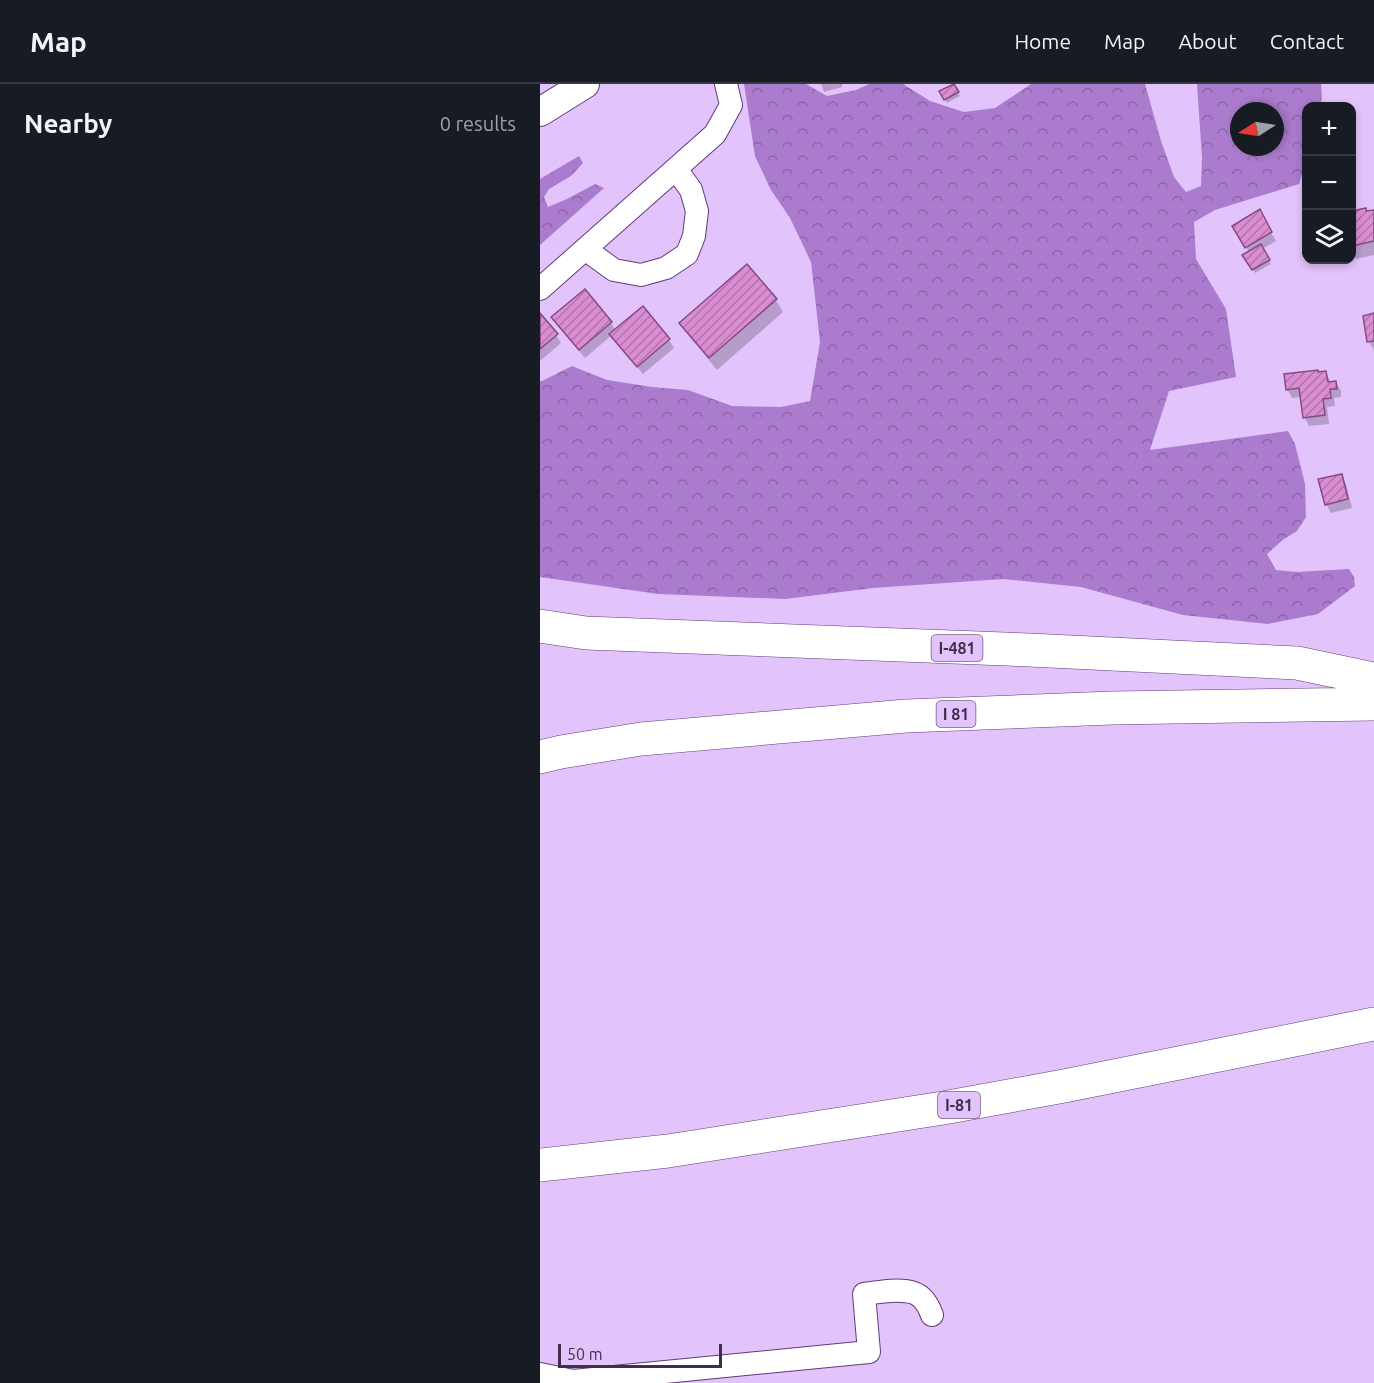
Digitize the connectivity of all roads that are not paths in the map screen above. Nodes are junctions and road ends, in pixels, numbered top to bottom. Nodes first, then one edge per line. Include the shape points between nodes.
1 (585, 84) edge
2 (726, 84) edge
3 (540, 112) edge
4 (676, 169) junction
5 (585, 249) junction
6 (540, 289) edge
7 (540, 626) edge
8 (1374, 679) edge
9 (1374, 704) edge
10 (540, 757) edge
11 (1374, 1024) edge
12 (1107, 1077) junction
13 (540, 1165) edge
14 (540, 1186) edge
15 (932, 1315) dead end
16 (540, 1374) edge

1 - 3 main road
2 - 4 lane via 731,105 715,135
4 - 5 lane
4 - 5 lane via 692,190 697,211 687,254 666,268 641,275 614,270
5 - 6 lane
7 - 8 highway, I-481 via 586,633 1297,663
9 - 10 highway, I 81 via 906,716 641,739
11 - 12 highway, I-81
12 - 13 highway, I-81 via 813,1129
12 - 14 highway via 933,1126 780,1155
15 - 16 lane via 928,1304 915,1293 864,1294 869,1352 573,1381

